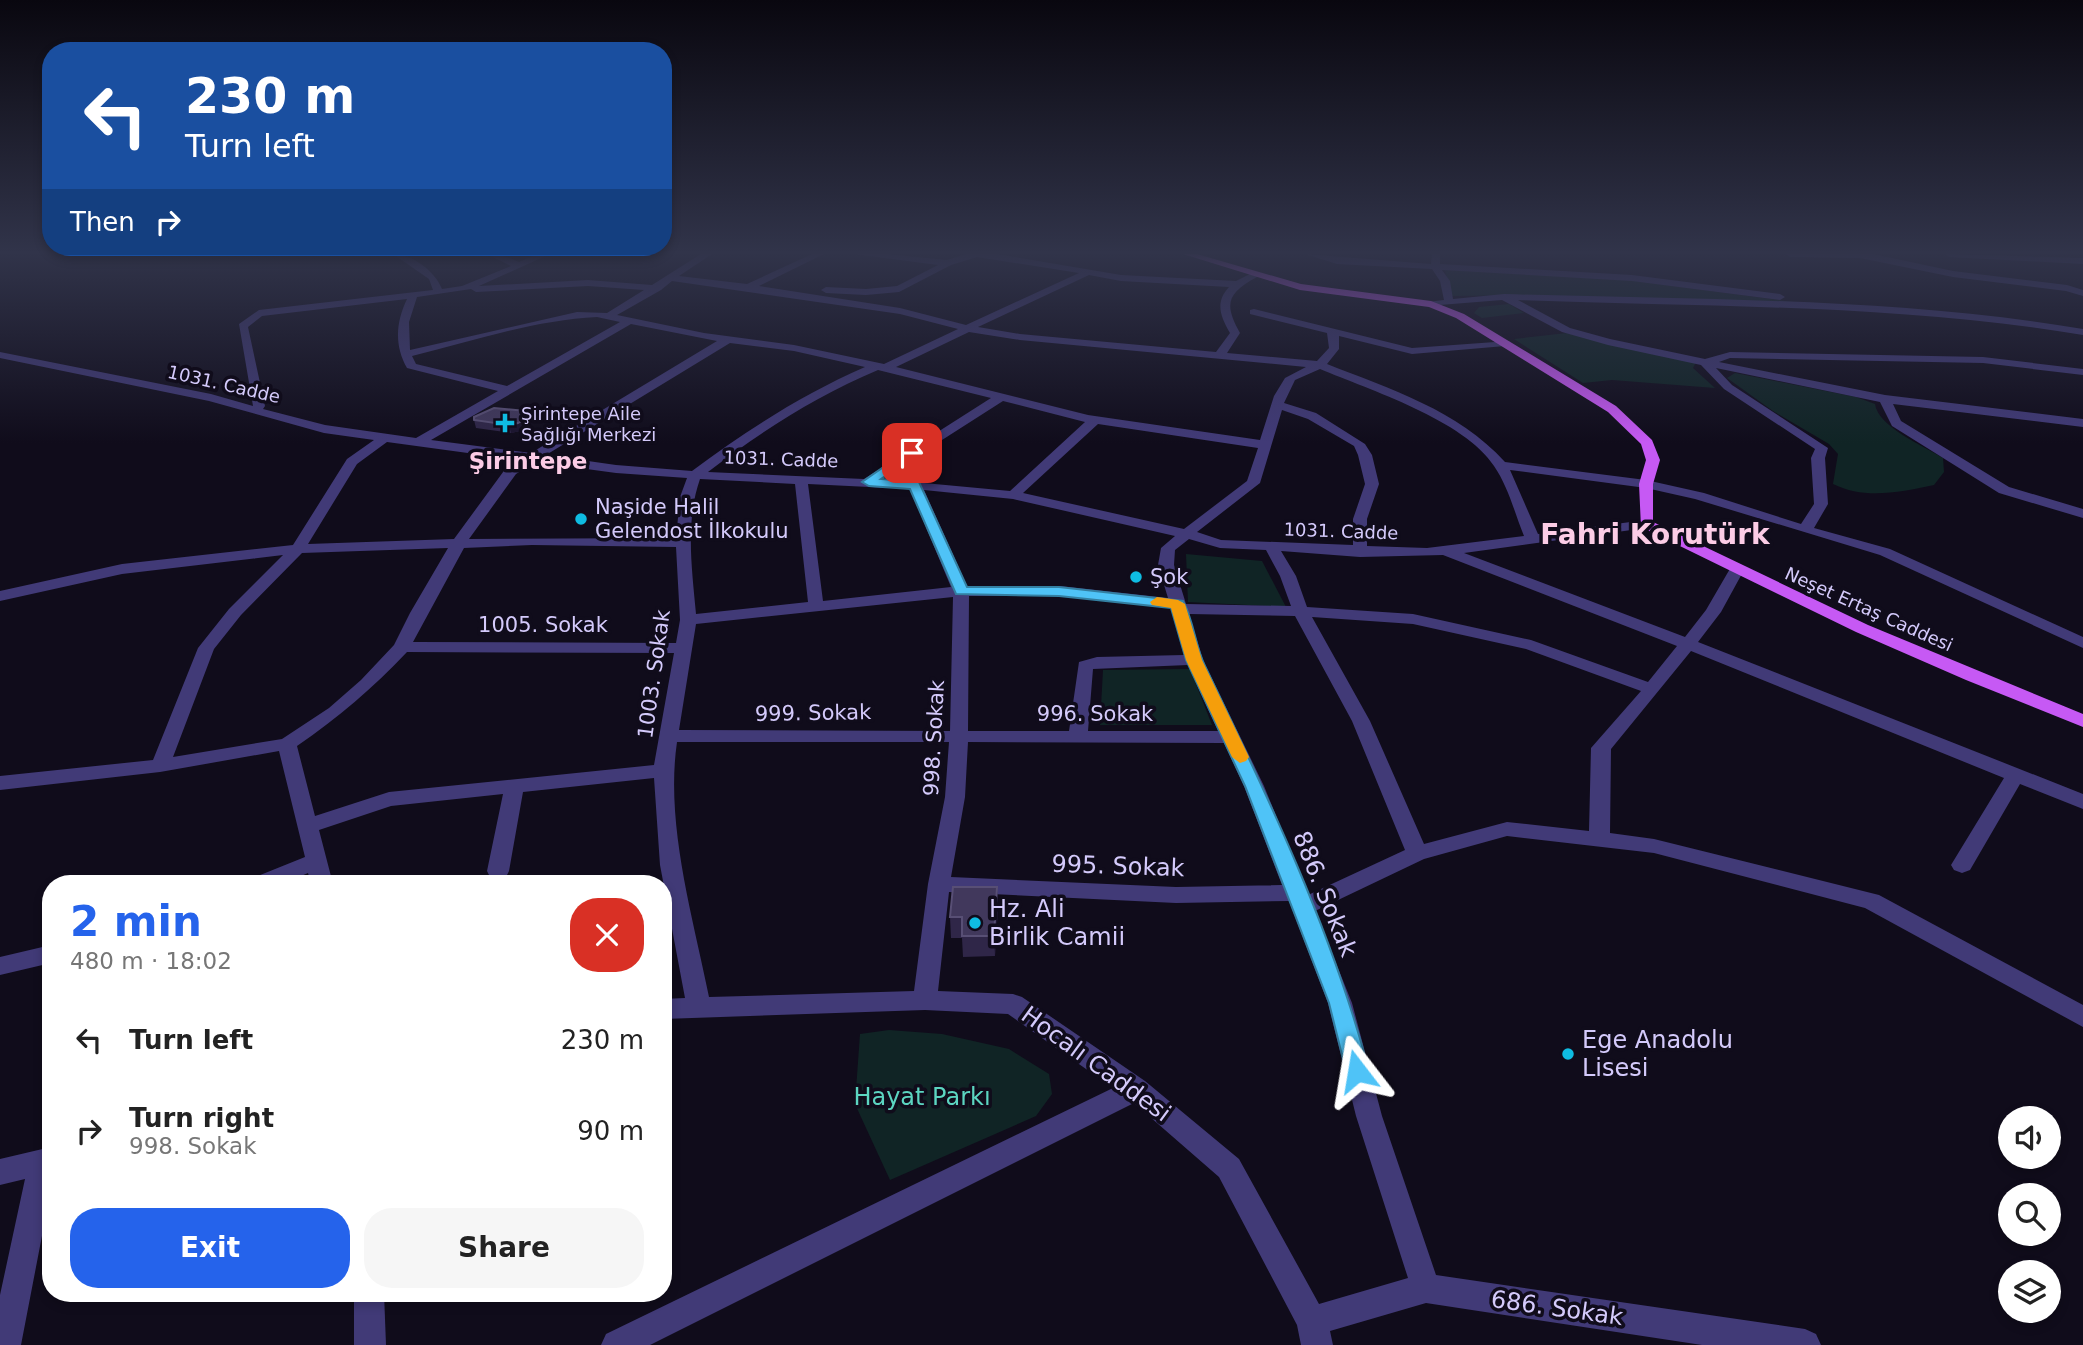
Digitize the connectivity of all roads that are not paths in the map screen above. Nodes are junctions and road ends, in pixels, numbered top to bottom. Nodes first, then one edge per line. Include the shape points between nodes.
1 (253, 317) edge
2 (404, 317) edge
3 (575, 317) edge
4 (614, 317) edge
5 (922, 317) edge
6 (993, 317) edge
7 (1224, 317) edge
8 (1273, 317) edge
9 (1461, 317) edge
10 (1541, 317) edge
11 (1970, 317) edge
12 (631, 320) junction
13 (969, 329) junction
14 (1331, 331) junction
15 (2083, 332) edge
16 (728, 339) junction
17 (1505, 343) junction
18 (407, 354) junction
19 (0, 355) edge
20 (1219, 356) junction
21 (1705, 362) junction
22 (1320, 365) junction
23 (882, 367) junction
24 (2083, 372) edge
25 (508, 390) junction
26 (1001, 397) junction
27 (1885, 399) junction
28 (1277, 405) junction
29 (256, 410) junction
30 (1095, 420) junction
31 (2082, 423) edge
32 (384, 438) junction
33 (416, 443) junction
34 (1266, 445) junction
35 (534, 458) junction
36 (1502, 465) junction
37 (695, 475) junction
38 (801, 479) junction
39 (869, 482) junction
40 (1646, 484) junction
41 (915, 485) junction
42 (1013, 495) junction
43 (2062, 507) junction
44 (2083, 508) edge
45 (2083, 514) edge
46 (1646, 524) junction
47 (1805, 530) junction
48 (1187, 534) junction
49 (1533, 539) junction
50 (683, 543) junction
51 (458, 544) junction
52 (1271, 547) junction
53 (298, 549) junction
54 (1445, 551) junction
55 (1360, 552) junction
56 (1736, 570) junction
57 (961, 591) junction
58 (0, 593) edge
59 (816, 606) junction
60 (1179, 607) junction
61 (1301, 611) junction
62 (688, 620) junction
63 (2083, 642) edge
64 (1688, 644) junction
65 (401, 647) junction
66 (684, 648) junction
67 (1194, 660) junction
68 (1651, 689) junction
69 (2083, 721) edge
70 (667, 736) junction
71 (959, 736) junction
72 (1078, 737) junction
73 (1231, 737) junction
74 (286, 744) junction
75 (160, 766) junction
76 (663, 771) junction
77 (2015, 776) junction
78 (0, 783) edge
79 (514, 787) junction
80 (2083, 802) edge
81 (307, 826) junction
82 (1599, 839) junction
83 (1417, 853) junction
84 (317, 862) junction
85 (1962, 865) dead end
86 (498, 871) dead end
87 (284, 875) edge
88 (320, 875) edge
89 (939, 884) junction
90 (1298, 900) junction
91 (42, 956) edge
92 (0, 966) edge
93 (925, 1000) junction
94 (699, 1007) junction
95 (672, 1008) edge
96 (2083, 1017) edge
97 (1136, 1088) junction
98 (42, 1162) edge
99 (0, 1172) edge
100 (42, 1175) edge
101 (1426, 1289) junction
102 (369, 1302) edge
103 (6, 1305) edge
104 (1315, 1333) edge
105 (5, 1345) edge
106 (370, 1345) edge
107 (617, 1345) edge
108 (1805, 1345) edge

1 - 29 street via 243,326 259,406
2 - 18 street via 401,324
3 - 18 street
4 - 12 street
5 - 13 street
6 - 13 street
7 - 20 street via 1235,333
8 - 14 street
9 - 17 main road
10 - 21 street via 1566,330
11 - 15 street
12 - 16 street
12 - 25 street
13 - 20 street
13 - 23 street
14 - 17 street via 1412,351
14 - 22 street via 1334,349
16 - 23 street
16 - 35 street
17 - 40 main road via 1612,409 1647,443 1653,460
18 - 25 street via 411,366 419,369
19 - 29 street, 1031. Cadde
20 - 22 street
21 - 24 street via 1730,355 1983,360
21 - 27 street
21 - 47 street via 1728,387 1822,448 1818,458 1821,503
22 - 28 street via 1291,378
22 - 36 street via 1454,425
23 - 26 street
23 - 37 street via 828,387 750,434
25 - 33 street
26 - 30 street
26 - 39 street
27 - 31 street
27 - 43 street via 1896,423 2004,491
28 - 34 street
28 - 55 street via 1312,416 1359,444 1372,484 1360,519
29 - 32 street, 1031. Cadde via 324,429
30 - 34 street
30 - 42 street
32 - 33 street, 1031. Cadde
32 - 53 street via 352,462
33 - 35 street, 1031. Cadde
34 - 48 street via 1254,483
35 - 37 street, 1031. Cadde
35 - 51 street via 511,471
36 - 40 street
36 - 49 street
37 - 38 street, 1031. Cadde
37 - 50 street, 1003. Sokak via 687,497
38 - 39 street, 1031. Cadde
38 - 59 street
39 - 41 street, 1031. Cadde
40 - 46 main road
40 - 47 street
41 - 42 street, 1031. Cadde
41 - 57 street, 998. Sokak
42 - 48 street, 1031. Cadde
43 - 44 street
43 - 45 street
46 - 49 street, 1031. Cadde
46 - 56 main road, Neşet Ertaş Caddesi
47 - 63 street via 1885,552
48 - 52 street, 1031. Cadde via 1220,544
48 - 60 street, 886. Sokak via 1168,548 1166,565
49 - 54 street, 1031. Cadde
50 - 51 street
50 - 62 street, 1003. Sokak
51 - 53 street
51 - 65 street
52 - 55 street, 1031. Cadde
52 - 61 street
53 - 58 street via 122,569
53 - 75 street via 206,648
54 - 55 street, 1031. Cadde
54 - 64 street
56 - 64 street via 1713,612
56 - 69 main road, Neşet Ertaş Caddesi via 1881,637
57 - 59 street
57 - 60 street via 1059,591
57 - 71 street, 998. Sokak
59 - 62 street
60 - 61 street
60 - 67 street, 886. Sokak
61 - 68 street via 1413,619 1531,645
61 - 83 street via 1362,721
62 - 66 street, 1003. Sokak
64 - 68 street
64 - 77 street
65 - 66 street, 1005. Sokak
65 - 74 street via 335,712
66 - 70 street, 1003. Sokak
67 - 72 street via 1085,666
67 - 73 street, 886. Sokak
68 - 82 street via 1601,748
70 - 71 street, 999. Sokak
70 - 76 street, 1003. Sokak
71 - 72 street, 996. Sokak
71 - 89 street, 998. Sokak via 955,797
72 - 73 street, 996. Sokak
73 - 90 street, 886. Sokak
74 - 75 street
74 - 81 street
75 - 78 street
76 - 79 street
76 - 94 street, 1003. Sokak via 671,865
77 - 80 street
77 - 85 street
79 - 81 street via 389,799
79 - 86 street
81 - 84 street
82 - 83 street via 1507,829
82 - 96 street via 1654,846 1871,901
83 - 90 street
84 - 87 street
84 - 88 street
89 - 90 street, 995. Sokak
89 - 93 street, 998. Sokak
90 - 101 street, 886. Sokak via 1340,1003 1369,1116
91 - 92 street
93 - 94 street, Hocalı Caddesi
93 - 97 street, Hocalı Caddesi via 1013,1004
94 - 95 street, Hocalı Caddesi
97 - 104 street, Hocalı Caddesi via 1229,1168
97 - 107 street
98 - 99 street
100 - 103 street
101 - 104 street, 686. Sokak
101 - 108 street, 686. Sokak
102 - 106 street
103 - 105 street

